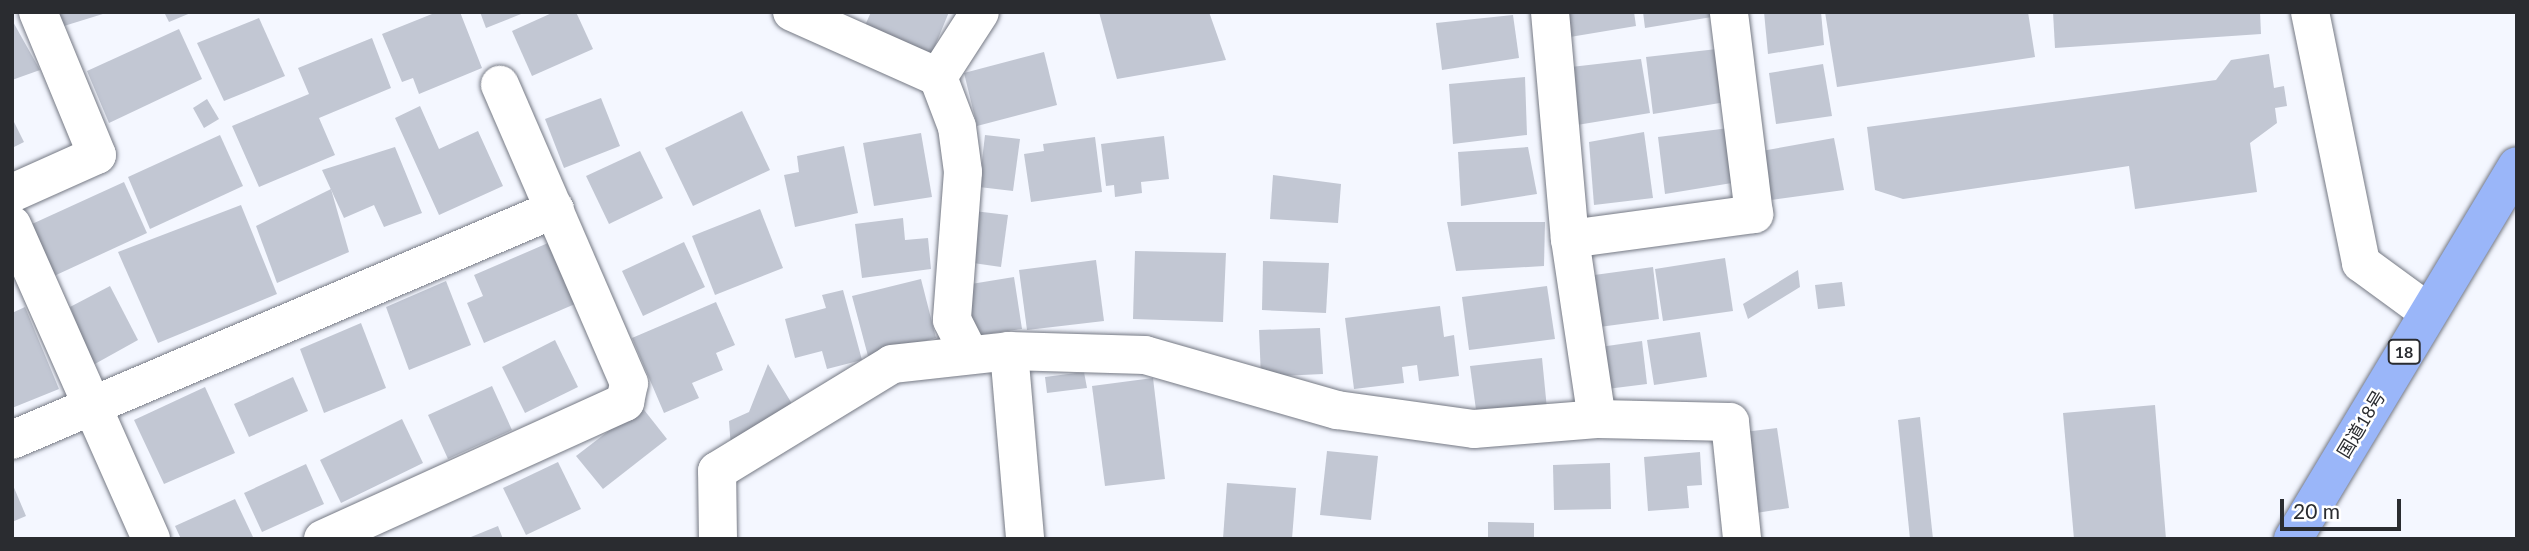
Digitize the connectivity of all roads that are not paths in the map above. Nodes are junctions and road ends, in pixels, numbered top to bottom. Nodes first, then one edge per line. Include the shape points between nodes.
1 (38, 12) edge
2 (792, 12) edge
3 (980, 12) edge
4 (1550, 12) edge
5 (1728, 12) edge
6 (2310, 12) edge
7 (938, 77) junction
8 (500, 85) dead end
9 (2517, 166) edge
10 (12, 194) edge
11 (555, 209) junction
12 (12, 225) edge
13 (1570, 239) junction
14 (2428, 312) junction
15 (1009, 351) junction
16 (969, 354) junction
17 (91, 408) junction
18 (1597, 419) junction
19 (12, 440) edge
20 (151, 539) edge
21 (323, 539) edge
22 (718, 539) edge
23 (1025, 539) edge
24 (1742, 539) edge
25 (2292, 539) edge

1 - 10 street via 97,155
2 - 7 street
3 - 7 street
4 - 13 street
5 - 13 street via 1754,214
6 - 14 street via 2361,263
7 - 16 street via 957,127 963,172 952,320
8 - 11 street
9 - 14 highway, 国道18号 / 18
11 - 17 street
11 - 21 street via 629,383 625,402
12 - 17 street
13 - 18 street
14 - 25 highway, 国道18号 / 18
15 - 16 street
15 - 18 street via 1144,355 1337,410 1474,429
15 - 23 street
16 - 22 street via 892,364 717,471
17 - 19 street
17 - 20 street
18 - 24 street via 1730,422

